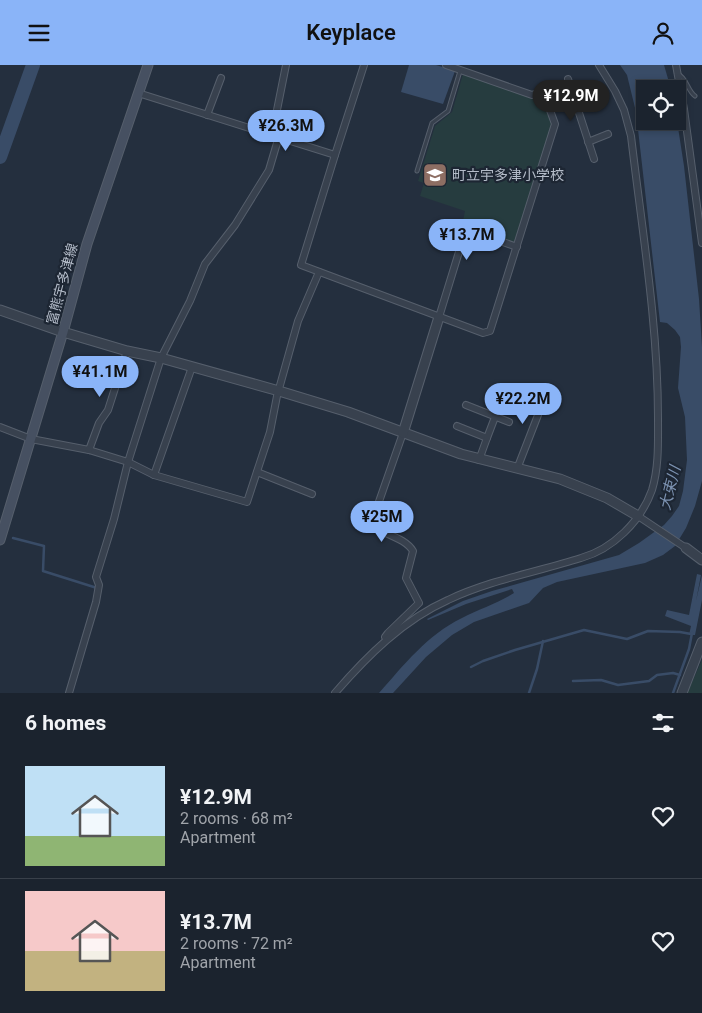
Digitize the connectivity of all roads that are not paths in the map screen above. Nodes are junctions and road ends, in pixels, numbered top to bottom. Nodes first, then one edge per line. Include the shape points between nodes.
1 (148, 65) edge
2 (286, 65) edge
3 (364, 65) edge
4 (446, 65) edge
5 (599, 65) edge
6 (676, 65) edge
7 (461, 70) junction
8 (678, 73) junction
9 (221, 78) dead end
10 (568, 79) dead end
11 (138, 93) junction
12 (573, 96) junction
13 (695, 96) dead end
14 (596, 97) dead end
15 (548, 105) junction
16 (207, 115) junction
17 (608, 134) dead end
18 (277, 138) junction
19 (588, 142) junction
20 (335, 155) junction
21 (594, 159) dead end
22 (417, 171) dead end
23 (702, 243) edge
24 (518, 247) junction
25 (319, 272) junction
26 (0, 310) edge
27 (439, 317) junction
28 (63, 333) junction
29 (128, 351) junction
30 (161, 358) junction
31 (192, 367) junction
32 (279, 391) junction
33 (499, 394) dead end
34 (466, 405) dead end
35 (496, 417) junction
36 (509, 422) dead end
37 (457, 425) dead end
38 (0, 427) edge
39 (402, 433) junction
40 (487, 438) junction
41 (31, 439) junction
42 (89, 450) junction
43 (479, 460) junction
44 (128, 462) junction
45 (517, 469) junction
46 (257, 472) junction
47 (154, 475) junction
48 (312, 494) dead end
49 (640, 516) junction
50 (0, 541) edge
51 (686, 548) joint
52 (702, 560) edge
53 (386, 640) junction
54 (702, 642) edge
55 (69, 693) edge
56 (335, 693) edge
57 (682, 693) edge

1 - 11 main road, 富熊宇多津線
2 - 18 street via 277,110
3 - 20 street
4 - 7 street
5 - 49 street via 621,103 631,136 656,350 656,476
6 - 8 street
7 - 15 street via 532,95 543,91
7 - 22 lane via 448,111 432,123
8 - 13 lane
8 - 23 street
9 - 16 street
10 - 12 street
11 - 16 street
11 - 28 main road, 富熊宇多津線 via 87,244
12 - 14 street via 593,88
12 - 15 street
12 - 19 street
15 - 24 street via 556,124
16 - 18 street
17 - 19 street
18 - 20 street
18 - 30 street via 269,170 236,225 206,264
19 - 21 street
20 - 25 street via 301,265
24 - 27 street via 490,331 484,333
24 - 27 street via 466,229
25 - 27 street
25 - 32 street via 298,321
26 - 28 street
27 - 39 street
28 - 29 street
28 - 41 main road, 富熊宇多津線
29 - 30 street
29 - 42 street via 108,410 99,423
30 - 31 street
30 - 44 street
31 - 32 street
31 - 47 street
32 - 39 street
32 - 46 street
33 - 45 street via 535,407 538,415
34 - 35 street
35 - 36 street
35 - 40 street
37 - 40 street
38 - 41 street
39 - 43 street
39 - 53 street via 373,522 374,527 397,538 413,551 406,578 419,603 388,633
40 - 43 street
41 - 42 street
41 - 50 main road, 富熊宇多津線
42 - 44 street
43 - 45 street
44 - 47 street
44 - 55 street via 96,577 99,585 96,602
45 - 49 street via 576,485
46 - 47 street via 248,502
46 - 48 street
49 - 51 street
49 - 53 street via 606,548 455,597 425,612
51 - 52 street
53 - 56 street
54 - 57 street

